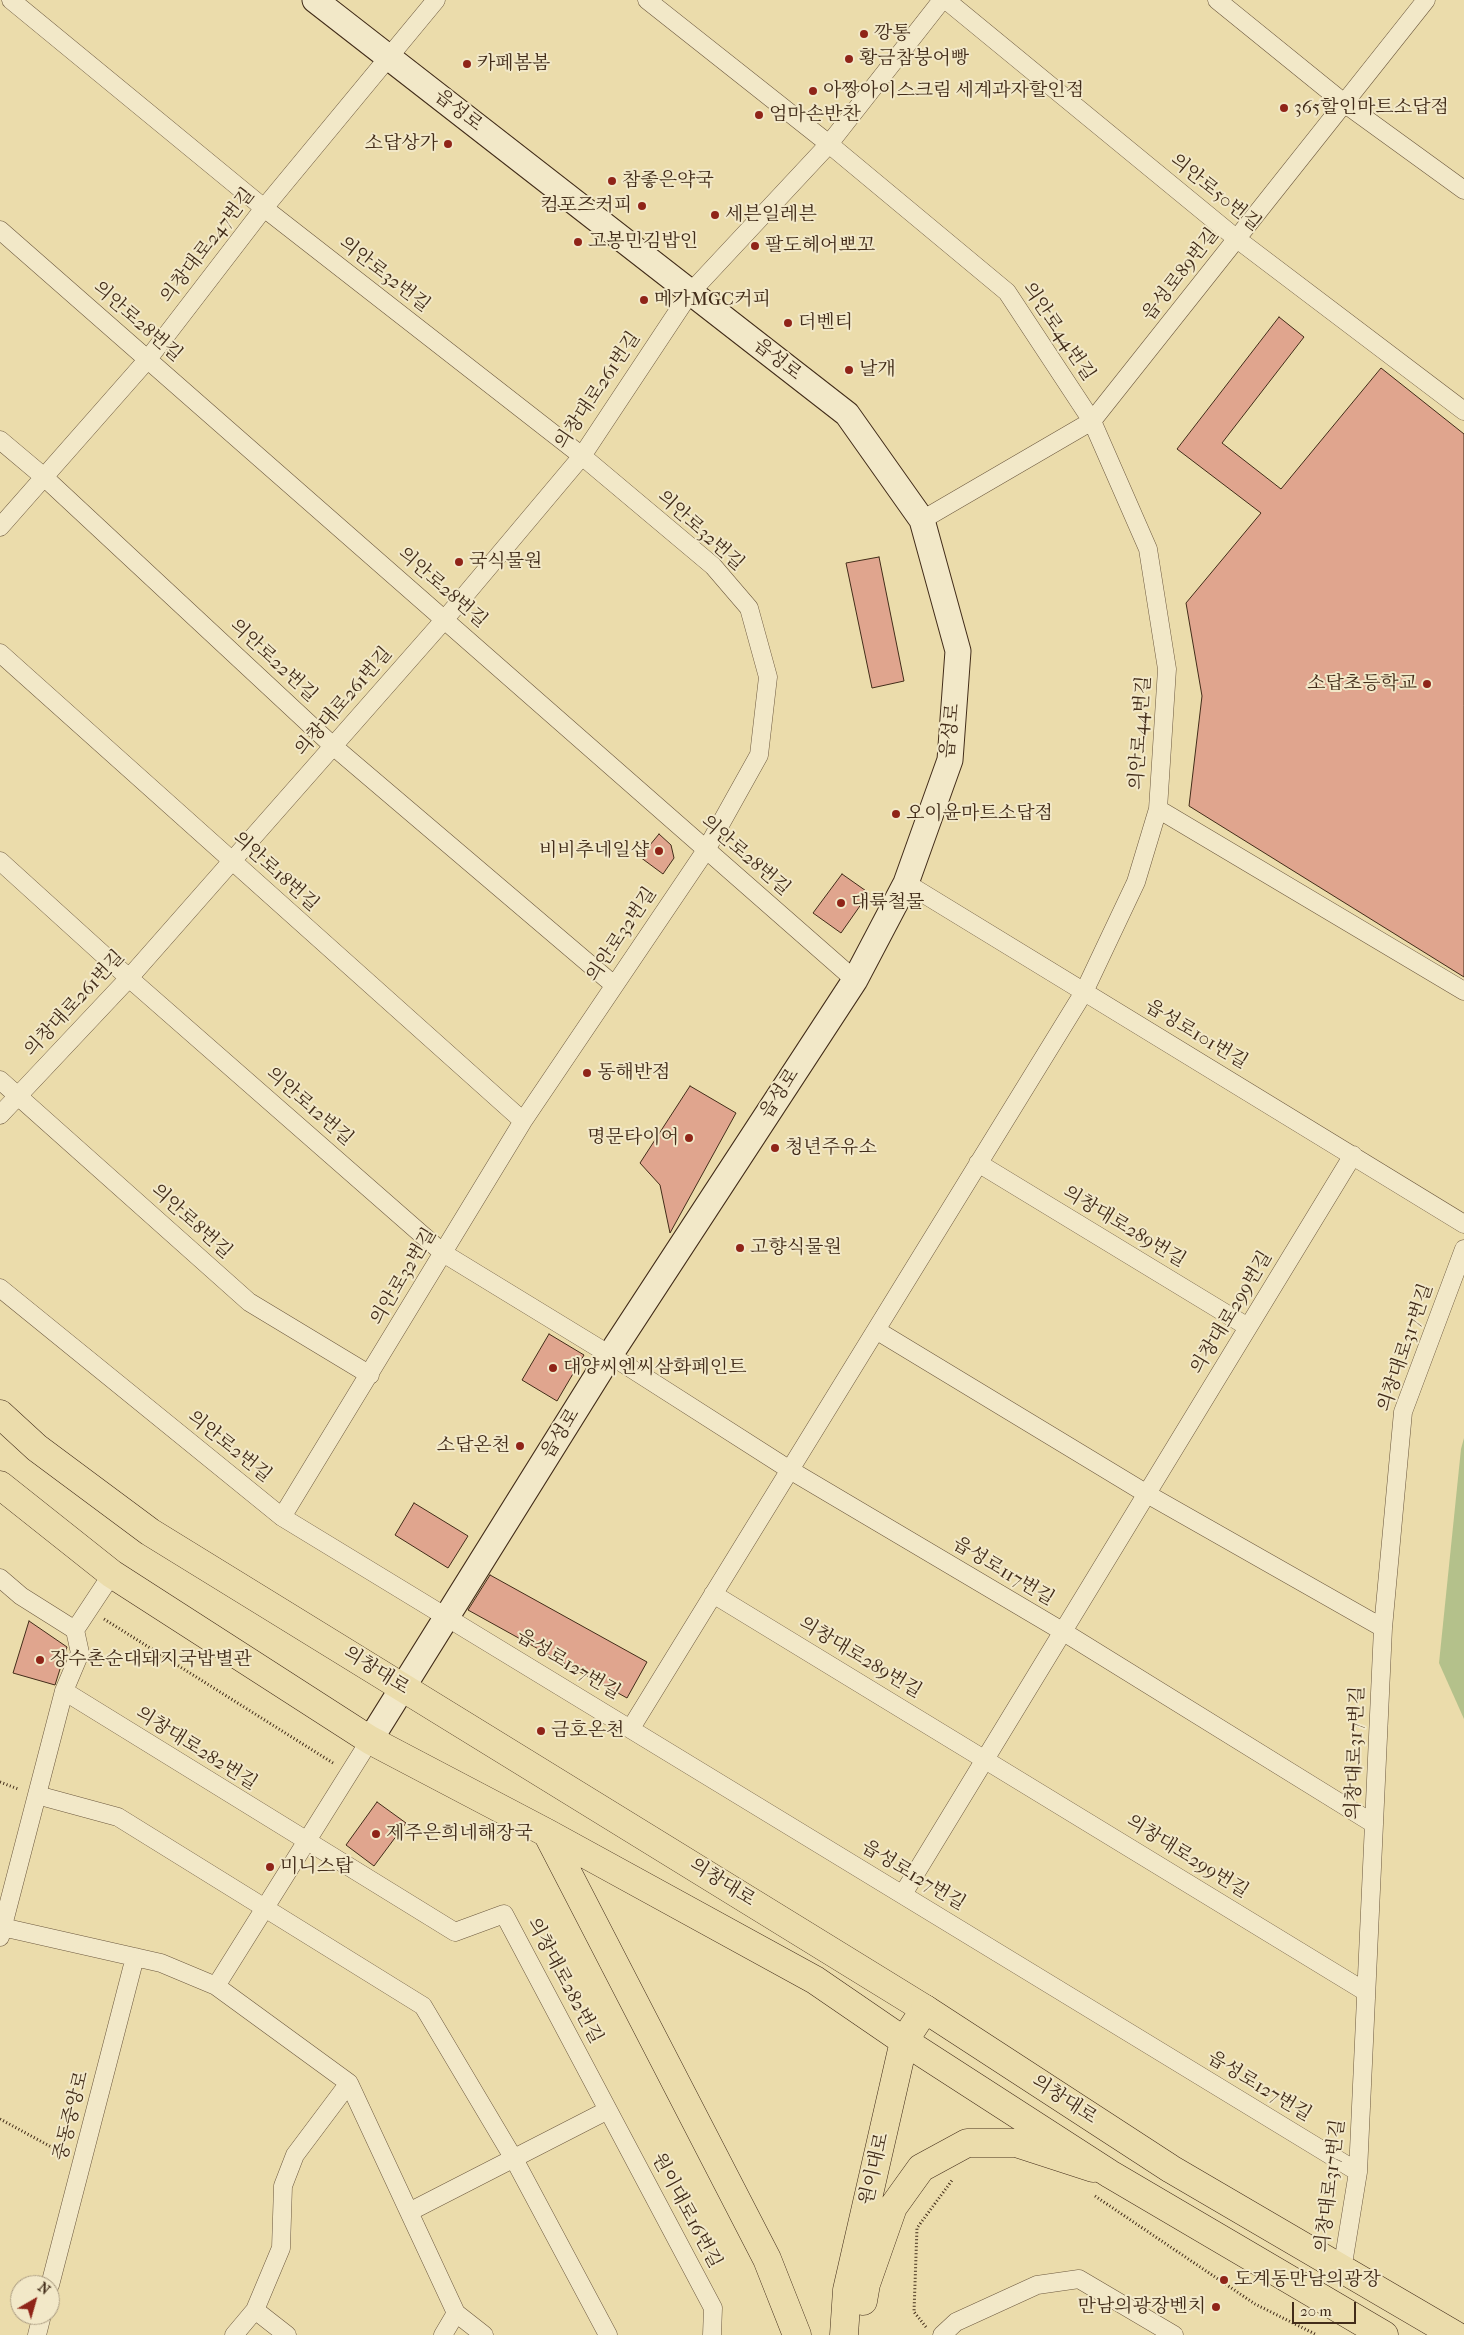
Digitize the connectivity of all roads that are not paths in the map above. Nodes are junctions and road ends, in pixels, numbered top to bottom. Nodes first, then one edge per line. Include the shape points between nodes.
1 (11, 0) edge
2 (315, 0) edge
3 (436, 0) edge
4 (647, 0) edge
5 (942, 0) edge
6 (946, 0) edge
7 (1217, 0) edge
8 (1426, 0) edge
9 (389, 57) junction
10 (1344, 104) junction
11 (829, 144) junction
12 (1464, 190) edge
13 (264, 208) junction
14 (0, 230) edge
15 (1237, 239) junction
16 (690, 293) junction
17 (148, 359) junction
18 (1464, 411) edge
19 (1092, 421) junction
20 (0, 440) edge
21 (582, 456) junction
22 (44, 477) junction
23 (922, 520) junction
24 (0, 527) edge
25 (445, 619) junction
26 (0, 652) edge
27 (333, 746) junction
28 (1158, 809) junction
29 (706, 850) junction
30 (0, 861) edge
31 (232, 862) junction
32 (906, 884) junction
33 (129, 978) junction
34 (855, 980) junction
35 (614, 985) junction
36 (1464, 991) edge
37 (1084, 992) junction
38 (0, 1080) edge
39 (18, 1096) junction
40 (0, 1115) edge
41 (523, 1121) junction
42 (1353, 1156) junction
43 (978, 1163) junction
44 (1464, 1224) edge
45 (1464, 1249) edge
46 (443, 1253) junction
47 (0, 1288) edge
48 (1248, 1327) junction
49 (876, 1330) junction
50 (610, 1355) junction
51 (370, 1375) junction
52 (0, 1414) edge
53 (790, 1470) junction
54 (0, 1485) edge
55 (1147, 1494) junction
56 (282, 1517) junction
57 (112, 1574) junction
58 (0, 1578) edge
59 (714, 1594) junction
60 (447, 1616) junction
61 (1383, 1628) junction
62 (75, 1630) junction
63 (1062, 1632) junction
64 (403, 1688) junction
65 (64, 1691) junction
66 (631, 1728) junction
67 (370, 1740) junction
68 (985, 1758) junction
69 (37, 1795) junction
70 (1374, 1824) junction
71 (547, 1834) junction
72 (306, 1842) junction
73 (902, 1894) junction
74 (265, 1907) junction
75 (1, 1932) edge
76 (135, 1957) junction
77 (216, 1986) junction
78 (1366, 1992) junction
79 (925, 2010) junction
80 (904, 2041) junction
81 (350, 2083) junction
82 (608, 2110) junction
83 (514, 2159) junction
84 (1358, 2172) junction
85 (1110, 2174) junction
86 (410, 2212) junction
87 (1342, 2270) junction
88 (53, 2275) edge
89 (255, 2310) junction
90 (456, 2313) junction
91 (234, 2335) edge
92 (288, 2335) edge
93 (443, 2335) edge
94 (484, 2335) edge
95 (608, 2335) edge
96 (712, 2335) edge
97 (797, 2335) edge
98 (844, 2335) edge
99 (858, 2335) edge
100 (942, 2335) edge
101 (1174, 2335) edge
102 (1384, 2335) edge
103 (1455, 2335) edge

1 - 13 street, 의안로32번길
2 - 9 main road, 읍성로
3 - 9 street, 의창대로247번길
4 - 11 street, 의안로44번길
5 - 11 street, 의창대로261번길
6 - 15 street, 의안로50번길
7 - 10 street
8 - 10 street, 읍성로89번길
9 - 13 street, 의창대로247번길
9 - 16 main road, 읍성로
10 - 12 street
10 - 15 street, 읍성로89번길
11 - 16 street, 의창대로261번길
11 - 19 street, 의안로44번길 via 1007,292
13 - 17 street, 의창대로247번길
13 - 21 street, 의안로32번길
14 - 17 street, 의안로28번길
15 - 18 street, 의안로50번길
15 - 19 street, 읍성로89번길
16 - 21 street, 의창대로261번길
16 - 23 main road, 읍성로 via 847,414
17 - 22 street, 의창대로247번길
17 - 25 street, 의안로28번길
19 - 23 street, 읍성로89번길
19 - 28 street, 의안로44번길 via 1148,549 1167,669
20 - 22 street, 의안로22번길
21 - 25 street, 의창대로261번길
21 - 29 street, 의안로32번길 via 713,566 749,608 768,677 759,756
22 - 24 street, 의창대로247번길
22 - 27 street, 의안로22번길
23 - 32 main road, 읍성로 via 958,651 950,760
25 - 27 street, 의창대로261번길
25 - 29 street, 의안로28번길
26 - 31 street, 의안로18번길
27 - 31 street, 의창대로261번길
27 - 35 street, 의안로22번길
28 - 36 street, 의안로44번길
28 - 37 street, 의안로44번길 via 1136,882
29 - 34 street, 의안로28번길
29 - 35 street, 의안로32번길
30 - 33 street, 의안로12번길
31 - 33 street, 의창대로261번길
31 - 41 street, 의안로18번길
32 - 34 main road, 읍성로
32 - 37 street, 읍성로101번길
33 - 39 street, 의창대로261번길
33 - 46 street, 의안로12번길
34 - 50 main road, 읍성로
35 - 41 street, 의안로32번길
37 - 42 street, 읍성로101번길
37 - 43 street
38 - 39 street, 의안로8번길
39 - 40 street, 의창대로261번길
39 - 51 street, 의안로8번길 via 249,1302
41 - 46 street, 의안로32번길
42 - 44 street, 읍성로101번길
42 - 48 street, 의창대로299번길
43 - 48 street, 의창대로289번길
43 - 49 street
45 - 61 street, 의창대로317번길 via 1403,1412
46 - 50 street, 의안로12번길
46 - 51 street, 의안로32번길
47 - 56 street, 의안로2번길
48 - 55 street, 의창대로299번길
49 - 53 street
49 - 55 street
50 - 53 street, 읍성로117번길
50 - 60 main road, 읍성로
51 - 56 street, 의안로32번길
52 - 64 main road, 의창대로 via 37,1448 150,1532
53 - 59 street
53 - 63 street, 읍성로117번길
54 - 57 main road, 의창대로
55 - 61 street
55 - 63 street, 의창대로299번길
56 - 60 street, 의안로2번길
57 - 62 street
57 - 67 main road, 의창대로
58 - 62 street via 21,1596
59 - 66 street
59 - 68 street, 의창대로289번길
60 - 64 main road, 읍성로
60 - 66 street, 읍성로127번길
61 - 70 street, 의창대로317번길
62 - 65 street via 80,1654
63 - 68 street, 의창대로299번길
63 - 70 street, 읍성로117번길
64 - 67 main road, 읍성로
64 - 79 main road, 의창대로
65 - 69 street
65 - 72 street, 의창대로282번길
66 - 73 street, 읍성로127번길
67 - 71 main road, 의창대로
67 - 72 street
68 - 73 street, 의창대로299번길
68 - 78 street, 의창대로299번길
69 - 74 street via 118,1817
69 - 75 street
70 - 78 street, 의창대로317번길
71 - 80 main road, 의창대로 via 815,1980
71 - 97 main road via 767,2259
72 - 74 street
72 - 82 street, 의창대로282번길 via 455,1932 504,1914
73 - 84 street, 읍성로127번길
74 - 77 street
74 - 83 street via 423,2006
75 - 76 street
76 - 77 street via 161,1963
76 - 88 street, 중동중앙로
77 - 81 street
78 - 84 street, 의창대로317번길
79 - 80 main road, 원이대로
79 - 87 main road, 의창대로 via 1172,2169
80 - 85 main road, 의창대로
80 - 98 main road, 원이대로 via 847,2290
81 - 86 street
81 - 89 street via 295,2155 283,2186 282,2248
82 - 83 street
82 - 96 street, 원이대로16번길 via 713,2308
83 - 86 street
83 - 95 street
84 - 87 street, 의창대로317번길
85 - 99 main road via 1016,2143 968,2143 921,2168 893,2207 866,2284
85 - 102 main road, 의창대로
86 - 90 street
87 - 103 main road, 의창대로
89 - 91 street
89 - 92 street
90 - 93 street
90 - 94 street
100 - 101 street via 956,2322 1037,2285 1079,2279

